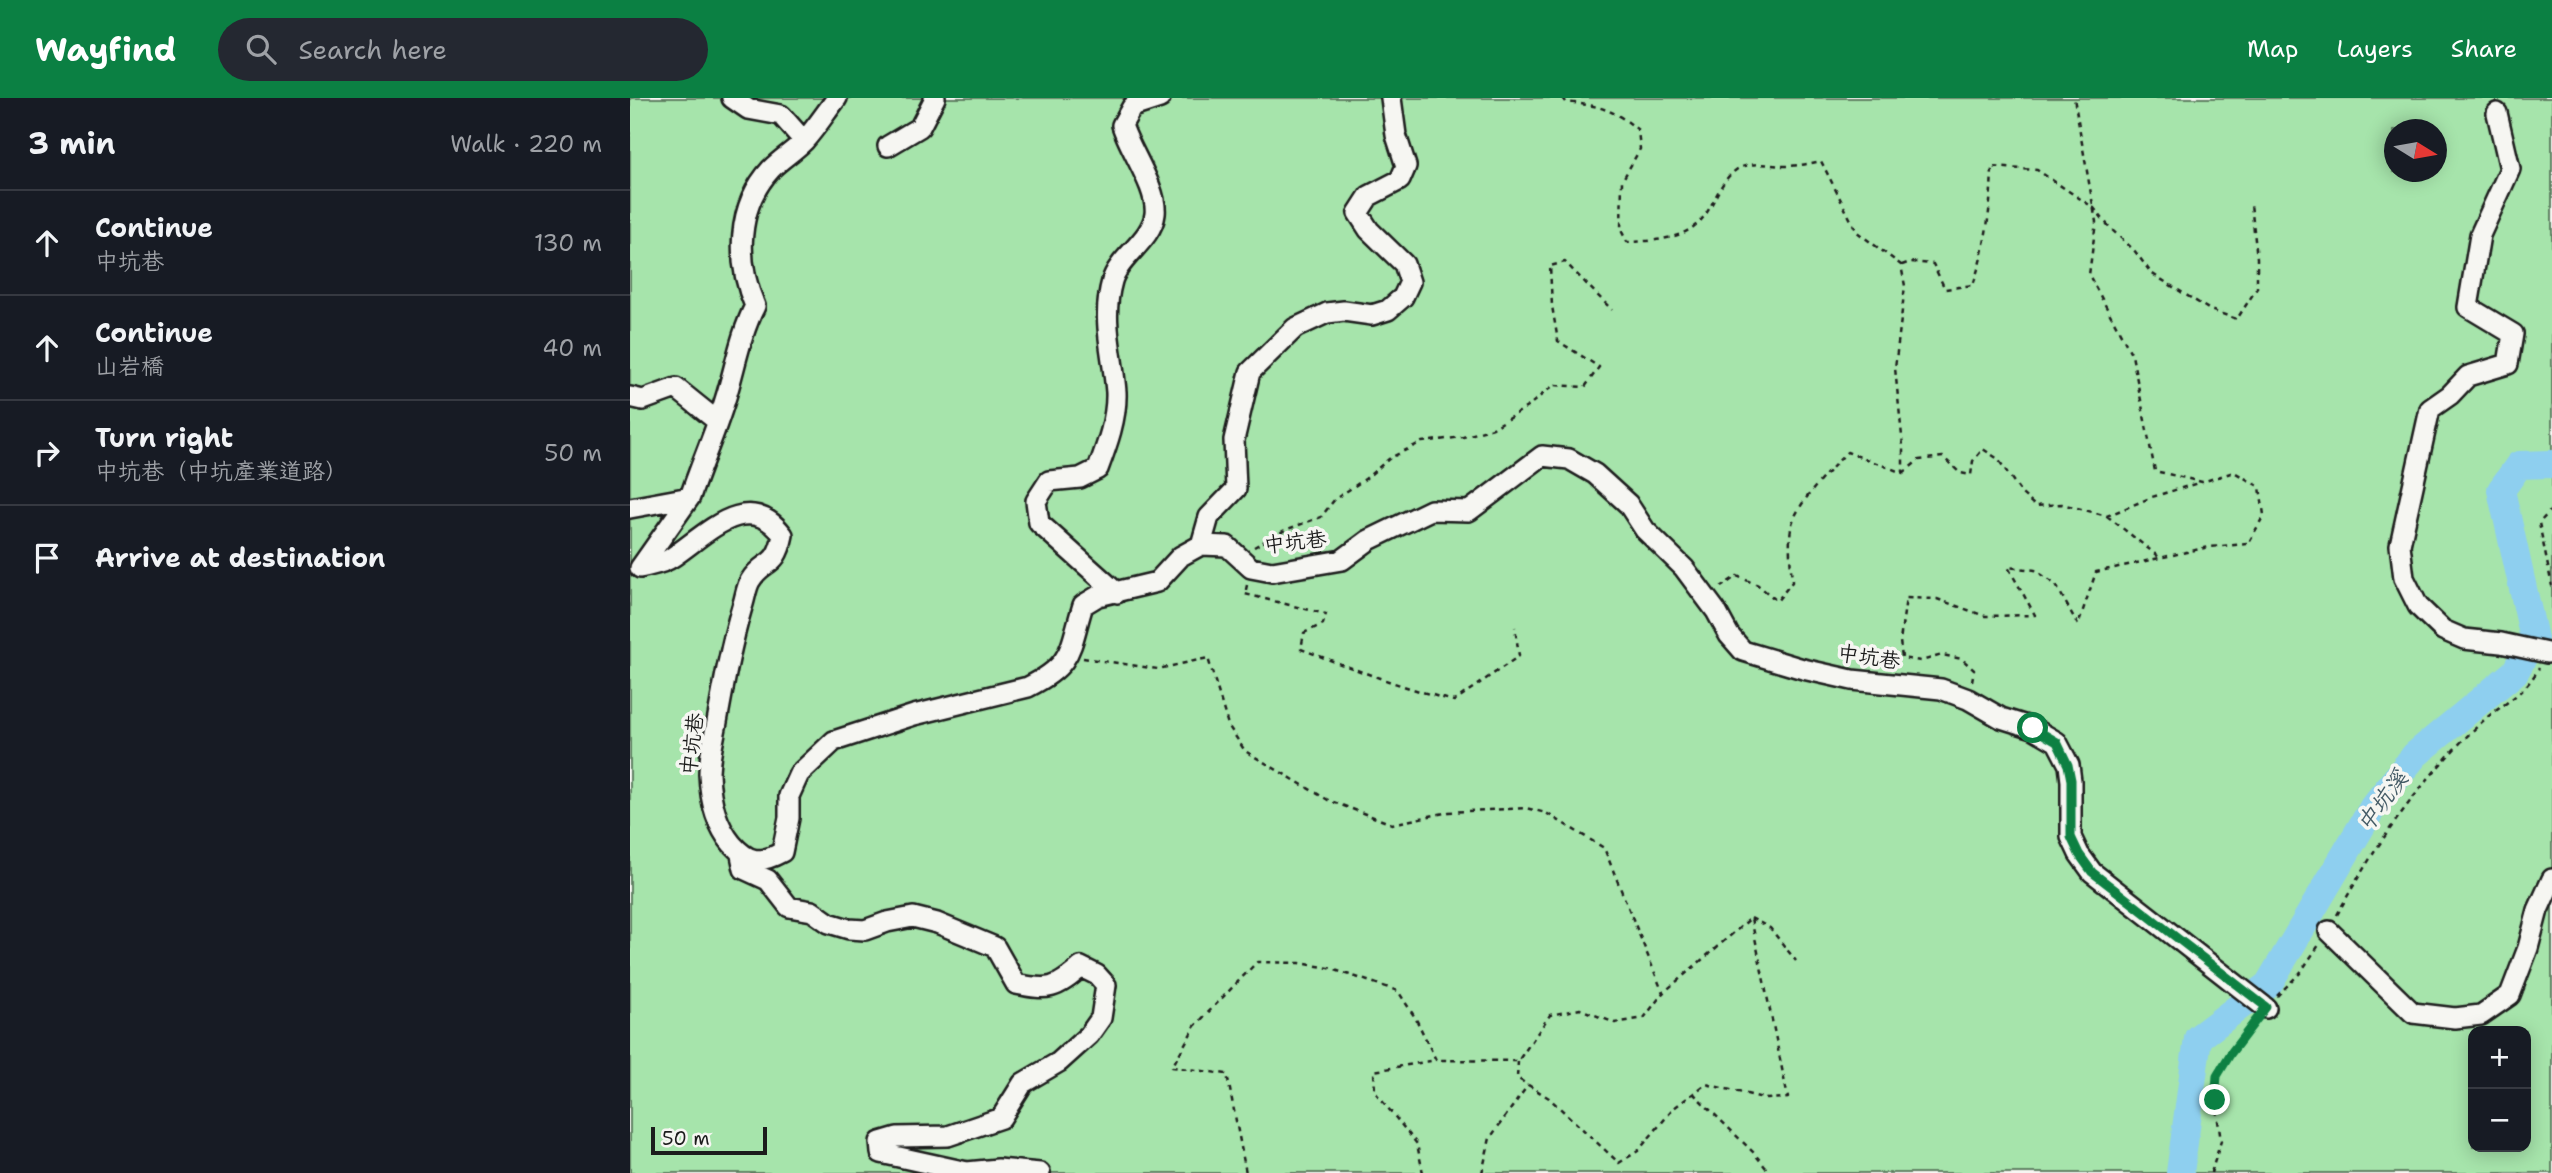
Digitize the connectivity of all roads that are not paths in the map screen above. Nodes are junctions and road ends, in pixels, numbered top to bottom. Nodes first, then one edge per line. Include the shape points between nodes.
1 (732, 98) edge
2 (837, 98) edge
3 (935, 98) edge
4 (1160, 98) edge
5 (1391, 98) edge
6 (2497, 113) dead end
7 (804, 141) junction
8 (888, 146) dead end
9 (630, 397) edge
10 (717, 421) junction
11 (690, 497) junction
12 (630, 508) edge
13 (1201, 545) junction
14 (635, 567) edge
15 (1117, 593) junction
16 (2546, 653) road end
17 (741, 855) junction
18 (2552, 879) edge
19 (2329, 931) road end
20 (2266, 1007) road end
21 (1040, 1173) edge

1 - 7 street via 748,109 781,115
2 - 7 street, 中坑巷
3 - 8 street via 920,127
4 - 15 street via 1132,107 1122,125 1153,194 1155,215 1112,279 1106,326 1116,394 1111,435 1098,469 1080,478 1049,481 1036,501 1039,523
5 - 13 street via 1406,166 1400,180 1369,196 1358,213 1404,264 1410,282 1403,297 1388,310 1371,315 1327,313 1295,328 1250,372 1234,440 1236,489 1209,517
6 - 16 street via 2510,169 2480,235 2468,307 2514,334 2508,364 2468,376 2430,409 2400,545 2404,578 2418,607 2443,630 2464,639
7 - 10 street, 中坑巷 via 770,170 755,193 744,225 740,252 755,306
9 - 10 street via 643,400 676,388
10 - 11 street, 中坑巷
11 - 12 street
11 - 14 street, 中坑巷
13 - 15 street via 1181,556 1157,582
13 - 20 street, 中坑巷 via 1227,546 1251,568 1272,572 1342,560 1369,540 1430,510 1469,511 1542,456 1569,459 1595,474 1628,504 1645,530 1684,568 1743,652 1852,680 1941,689 2057,742 2071,780 2071,837 2092,872
14 - 17 street, 中坑巷 via 668,560 718,523 737,516 759,515 783,535 774,561 750,582 722,694 709,771 720,830
15 - 17 street via 1083,605 1069,656 1058,669 1028,687 914,715 834,741 799,774 789,796 782,852 761,861
17 - 21 street via 744,869 768,880 789,907 813,911 829,923 865,930 912,917 937,923 995,947 1016,984 1040,989 1062,983 1081,967 1097,975 1106,985 1101,1018 1059,1062 1023,1083 1000,1118 948,1136 880,1142 881,1153 954,1170
18 - 19 street via 2510,995 2481,1015 2455,1018 2413,1013

